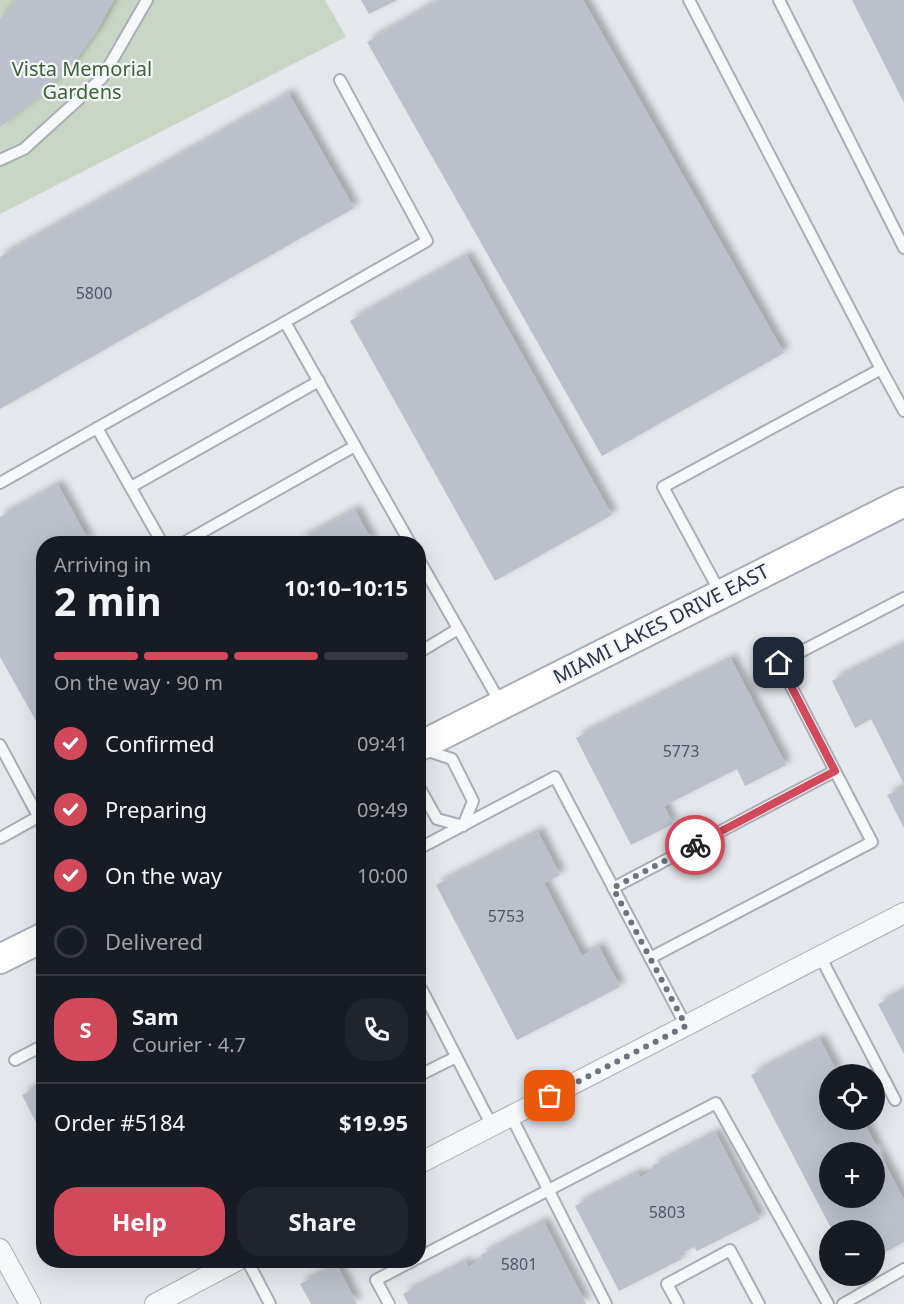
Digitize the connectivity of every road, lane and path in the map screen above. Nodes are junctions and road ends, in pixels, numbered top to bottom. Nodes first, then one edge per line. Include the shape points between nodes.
1 (147, 0) edge
2 (689, 0) edge
3 (778, 0) edge
4 (340, 80) dead end
5 (0, 160) edge
6 (904, 248) edge
7 (285, 322) junction
8 (881, 369) junction
9 (318, 381) junction
10 (904, 411) edge
11 (97, 428) junction
12 (355, 446) junction
13 (0, 483) edge
14 (131, 487) junction
15 (904, 502) edge
16 (158, 536) edge
17 (195, 536) edge
18 (406, 536) edge
19 (426, 572) edge
20 (721, 594) junction
21 (904, 598) edge
22 (458, 629) junction
23 (426, 648) edge
24 (502, 705) junction
25 (426, 743) edge
26 (0, 745) edge
27 (426, 750) edge
28 (835, 771) junction
29 (426, 799) edge
30 (36, 813) edge
31 (36, 824) edge
32 (464, 826) junction
33 (0, 838) edge
34 (426, 845) edge
35 (613, 888) junction
36 (904, 913) edge
37 (36, 941) edge
38 (820, 956) junction
39 (650, 958) junction
40 (0, 959) edge
41 (426, 1000) edge
42 (686, 1026) junction
43 (36, 1049) edge
44 (456, 1057) junction
45 (15, 1060) dead end
46 (426, 1072) edge
47 (895, 1100) dead end
48 (511, 1116) junction
49 (492, 1126) junction
50 (426, 1160) edge
51 (549, 1190) junction
52 (0, 1249) edge
53 (426, 1254) edge
54 (223, 1268) edge
55 (251, 1268) edge
56 (399, 1268) edge
57 (904, 1269) edge
58 (30, 1304) edge
59 (155, 1304) edge
60 (270, 1304) edge
61 (389, 1304) edge
62 (606, 1304) edge
63 (678, 1304) edge
64 (759, 1304) edge
65 (828, 1304) edge
66 (843, 1304) edge

1 - 5 lane via 102,78 24,149
2 - 8 lane
3 - 6 lane
4 - 7 lane via 427,240
7 - 9 lane
7 - 11 lane
8 - 10 lane
8 - 20 lane via 663,487
9 - 12 lane
9 - 14 lane
11 - 13 lane
11 - 14 lane
12 - 17 lane
12 - 18 lane
14 - 16 lane
15 - 20 main road, MIAMI LAKES DRIVE EAST
19 - 22 lane
20 - 24 main road, MIAMI LAKES DRIVE EAST
21 - 28 lane via 779,663
22 - 23 lane
22 - 24 lane
24 - 25 main road, MIAMI LAKES DRIVE EAST
26 - 30 lane
27 - 32 lane via 452,759 473,801
28 - 35 lane
28 - 39 lane via 872,842
29 - 32 lane via 437,819
31 - 33 lane
32 - 34 lane
32 - 35 lane via 555,777
35 - 39 lane
36 - 38 street
37 - 40 main road
38 - 42 street
38 - 47 lane
39 - 42 lane
41 - 44 lane
42 - 48 street
43 - 45 lane
44 - 46 lane
44 - 49 lane
48 - 49 street
48 - 51 lane
49 - 50 street
51 - 53 lane
51 - 62 lane
51 - 65 lane via 716,1103
52 - 58 street
54 - 59 street
55 - 60 lane
56 - 61 lane via 376,1280
57 - 66 lane
63 - 64 lane via 667,1284 730,1250

